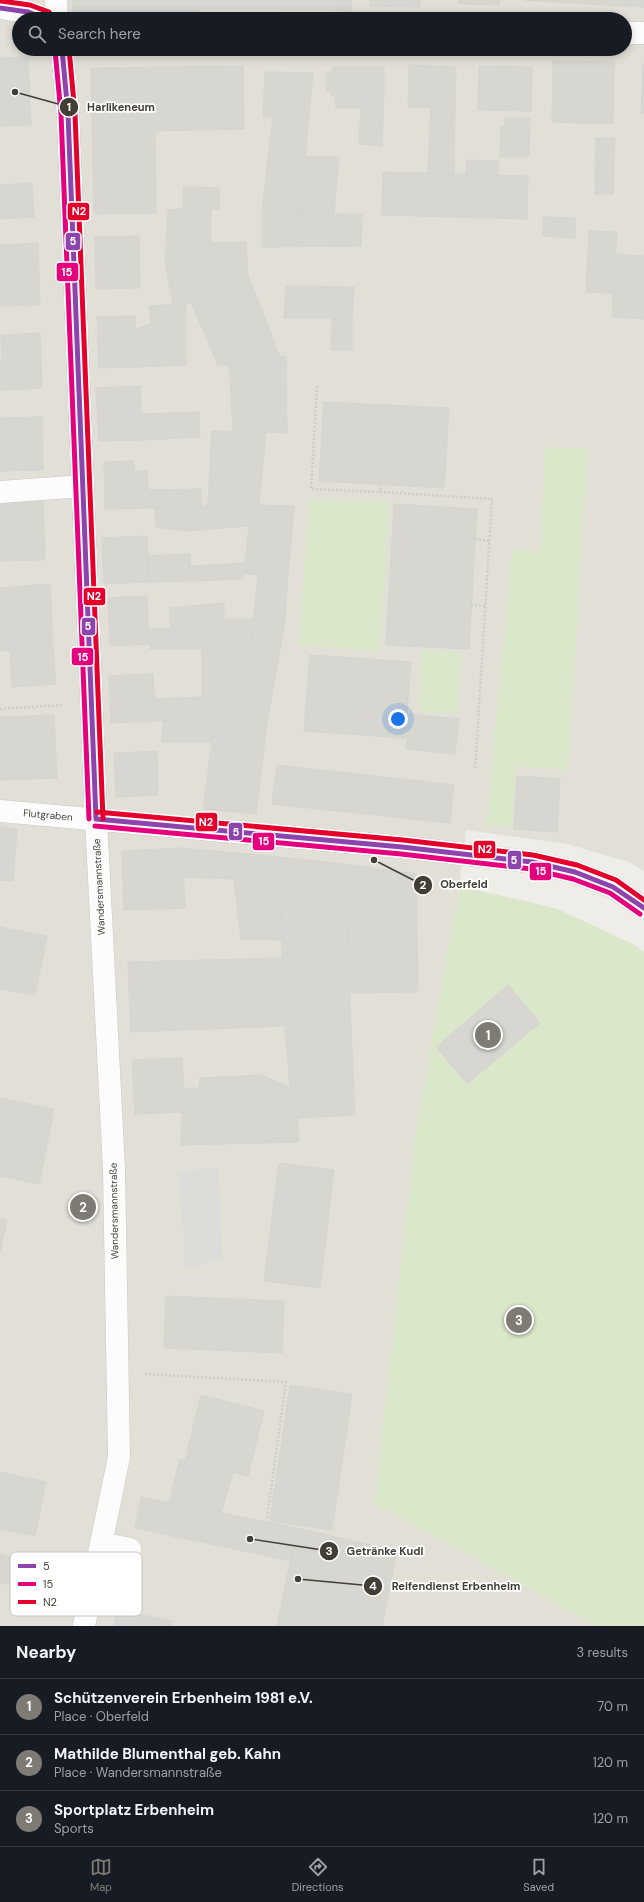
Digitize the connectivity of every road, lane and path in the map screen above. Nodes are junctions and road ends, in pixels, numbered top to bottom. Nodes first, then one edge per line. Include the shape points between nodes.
1 (56, 0) edge
2 (0, 8) edge
3 (28, 12) edge
4 (57, 12) edge
5 (632, 33) edge
6 (644, 33) edge
7 (63, 56) edge
8 (318, 386) dead end
9 (381, 484) dead end
10 (83, 486) junction
11 (0, 492) edge
12 (380, 492) junction
13 (475, 539) dead end
14 (489, 541) junction
15 (470, 605) dead end
16 (485, 606) junction
17 (91, 704) junction
18 (0, 709) edge
19 (475, 770) dead end
20 (0, 811) edge
21 (96, 819) junction
22 (644, 908) edge
23 (117, 1372) junction
24 (267, 1518) dead end
25 (101, 1542) junction
26 (130, 1549) dead end
27 (99, 1552) edge
28 (86, 1616) edge
29 (84, 1626) edge

1 - 4 street
2 - 3 street
5 - 6 street
7 - 10 street, Wandersmannstraße via 68,114
8 - 12 path via 311,489
9 - 12 path
10 - 11 street
10 - 17 street, Wandersmannstraße
12 - 14 path via 492,499
13 - 14 path
14 - 16 path
15 - 16 path
16 - 19 path
17 - 18 path
17 - 21 street, Wandersmannstraße
20 - 21 street, Flutgraben
21 - 22 street, Flutgraben via 402,847 532,862 575,872 613,887
21 - 23 street, Wandersmannstraße via 114,1169
23 - 24 path via 286,1382
23 - 25 street, Wandersmannstraße via 119,1458
25 - 26 street
25 - 27 street, Wandersmannstraße
28 - 29 street, Wandersmannstraße

